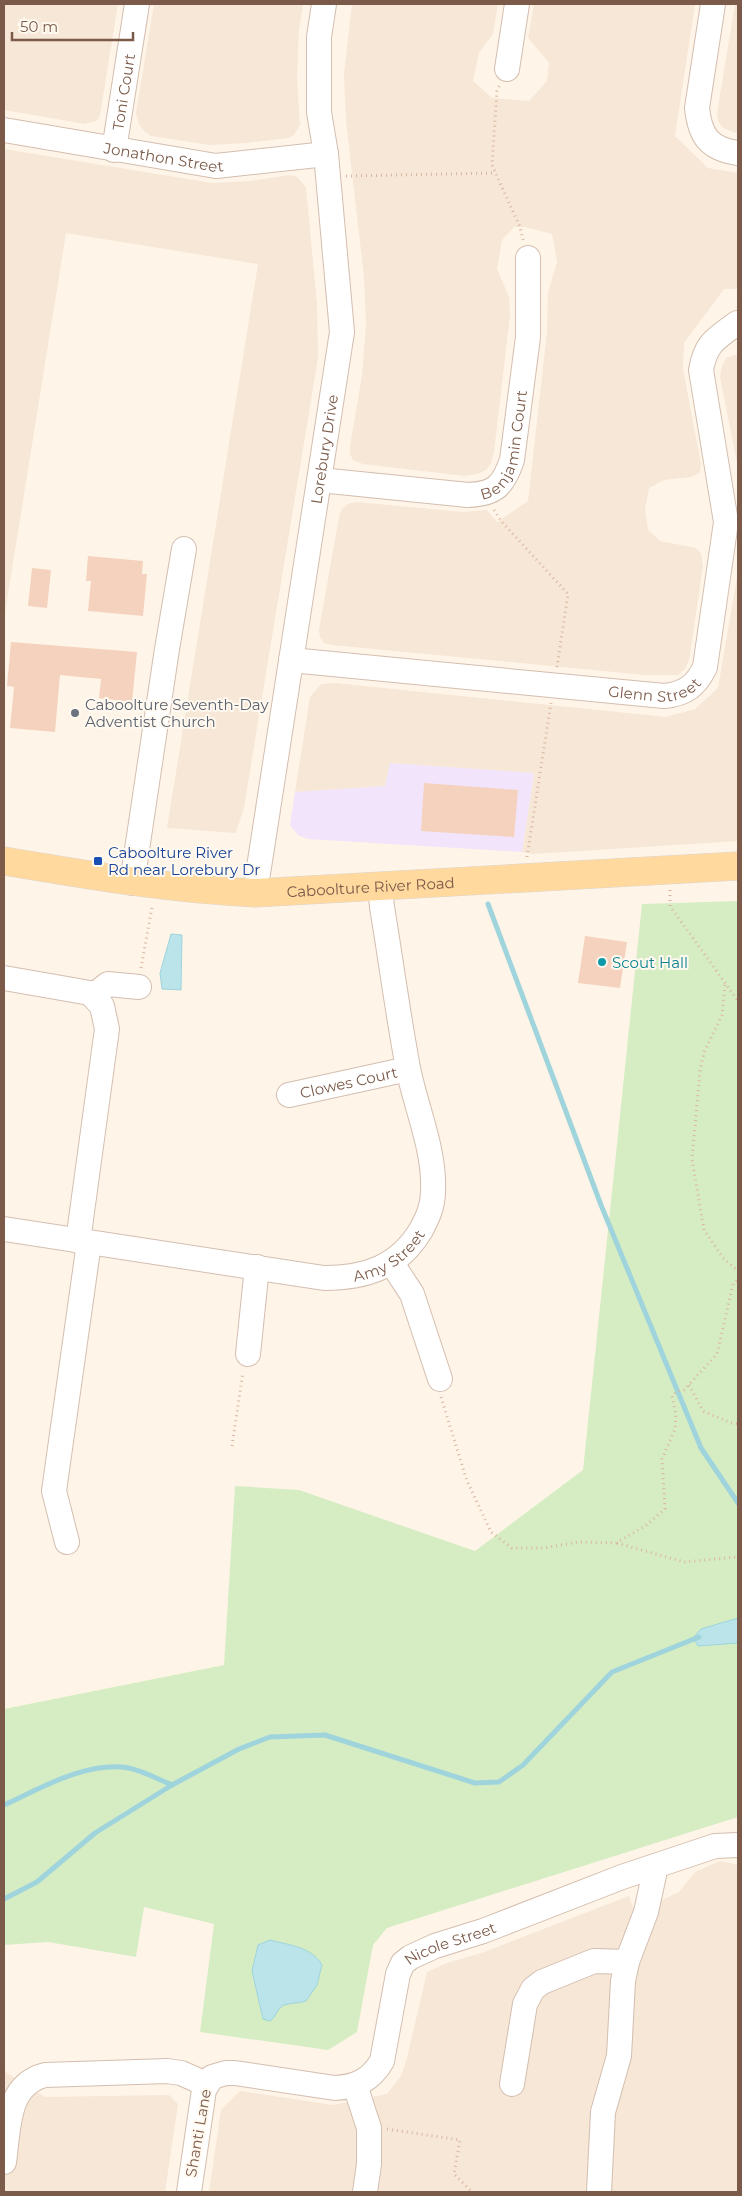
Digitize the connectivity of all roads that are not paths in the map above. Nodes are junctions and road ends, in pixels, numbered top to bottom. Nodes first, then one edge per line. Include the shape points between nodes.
1 (137, 4) edge
2 (324, 4) edge
3 (517, 4) edge
4 (714, 4) edge
5 (507, 69) road end
6 (4, 130) edge
7 (114, 150) junction
8 (738, 153) edge
9 (326, 154) junction
10 (528, 258) road end
11 (737, 323) edge
12 (320, 480) junction
13 (184, 549) dead end
14 (291, 660) junction
15 (4, 860) edge
16 (738, 866) edge
17 (132, 883) junction
18 (380, 885) junction
19 (255, 893) junction
20 (4, 978) edge
21 (134, 987) road end
22 (93, 996) junction
23 (408, 1070) junction
24 (289, 1095) dead end
25 (4, 1229) edge
26 (83, 1242) junction
27 (391, 1262) junction
28 (257, 1267) junction
29 (248, 1354) road end
30 (440, 1379) road end
31 (67, 1542) dead end
32 (738, 1845) edge
33 (656, 1866) junction
34 (627, 1962) junction
35 (209, 2080) junction
36 (512, 2084) dead end
37 (355, 2085) junction
38 (4, 2162) edge
39 (189, 2192) edge
40 (365, 2192) edge
41 (599, 2192) edge

1 - 7 street, Toni Court
2 - 9 street, Lorebury Drive via 319,37 319,112
3 - 5 street
4 - 8 street via 697,108 699,124 706,138 716,146
6 - 7 street, Jonathon Street
7 - 9 street, Jonathon Street via 216,166
9 - 12 street, Lorebury Drive via 342,332
10 - 12 street, Benjamin Court via 528,337 512,460 498,487 484,494 468,495
11 - 14 street, Glenn Street via 704,352 702,370 726,522 705,667 690,689 679,695 664,696
12 - 14 street, Lorebury Drive
13 - 17 street
14 - 19 street, Lorebury Drive
15 - 17 main road, Caboolture River Road
16 - 18 main road, Caboolture River Road
17 - 19 main road, Caboolture River Road via 199,891
18 - 19 main road, Caboolture River Road
18 - 23 street, Amy Street
20 - 22 street
21 - 22 street via 108,984
22 - 26 street via 102,1006 107,1029
23 - 24 street, Clowes Court
23 - 27 street, Amy Street via 431,1160 434,1191 426,1222 405,1253
25 - 26 street, Amy Street
26 - 28 street, Amy Street
26 - 31 street via 54,1491
27 - 28 street, Amy Street via 376,1270 342,1278
27 - 30 street via 412,1294
28 - 29 street
32 - 33 street, Nicole Street via 715,1846
33 - 34 street via 646,1912
33 - 37 street, Nicole Street via 411,1957 398,1974 382,2061 374,2074
34 - 36 street via 594,1961 542,1982 533,1989 525,2004
34 - 41 street via 619,2056 603,2112
35 - 37 street, Nicole Street via 226,2072 335,2088
35 - 38 street via 167,2071 33,2078 16,2096
35 - 39 street, Shanti Lane
37 - 40 street via 369,2128

